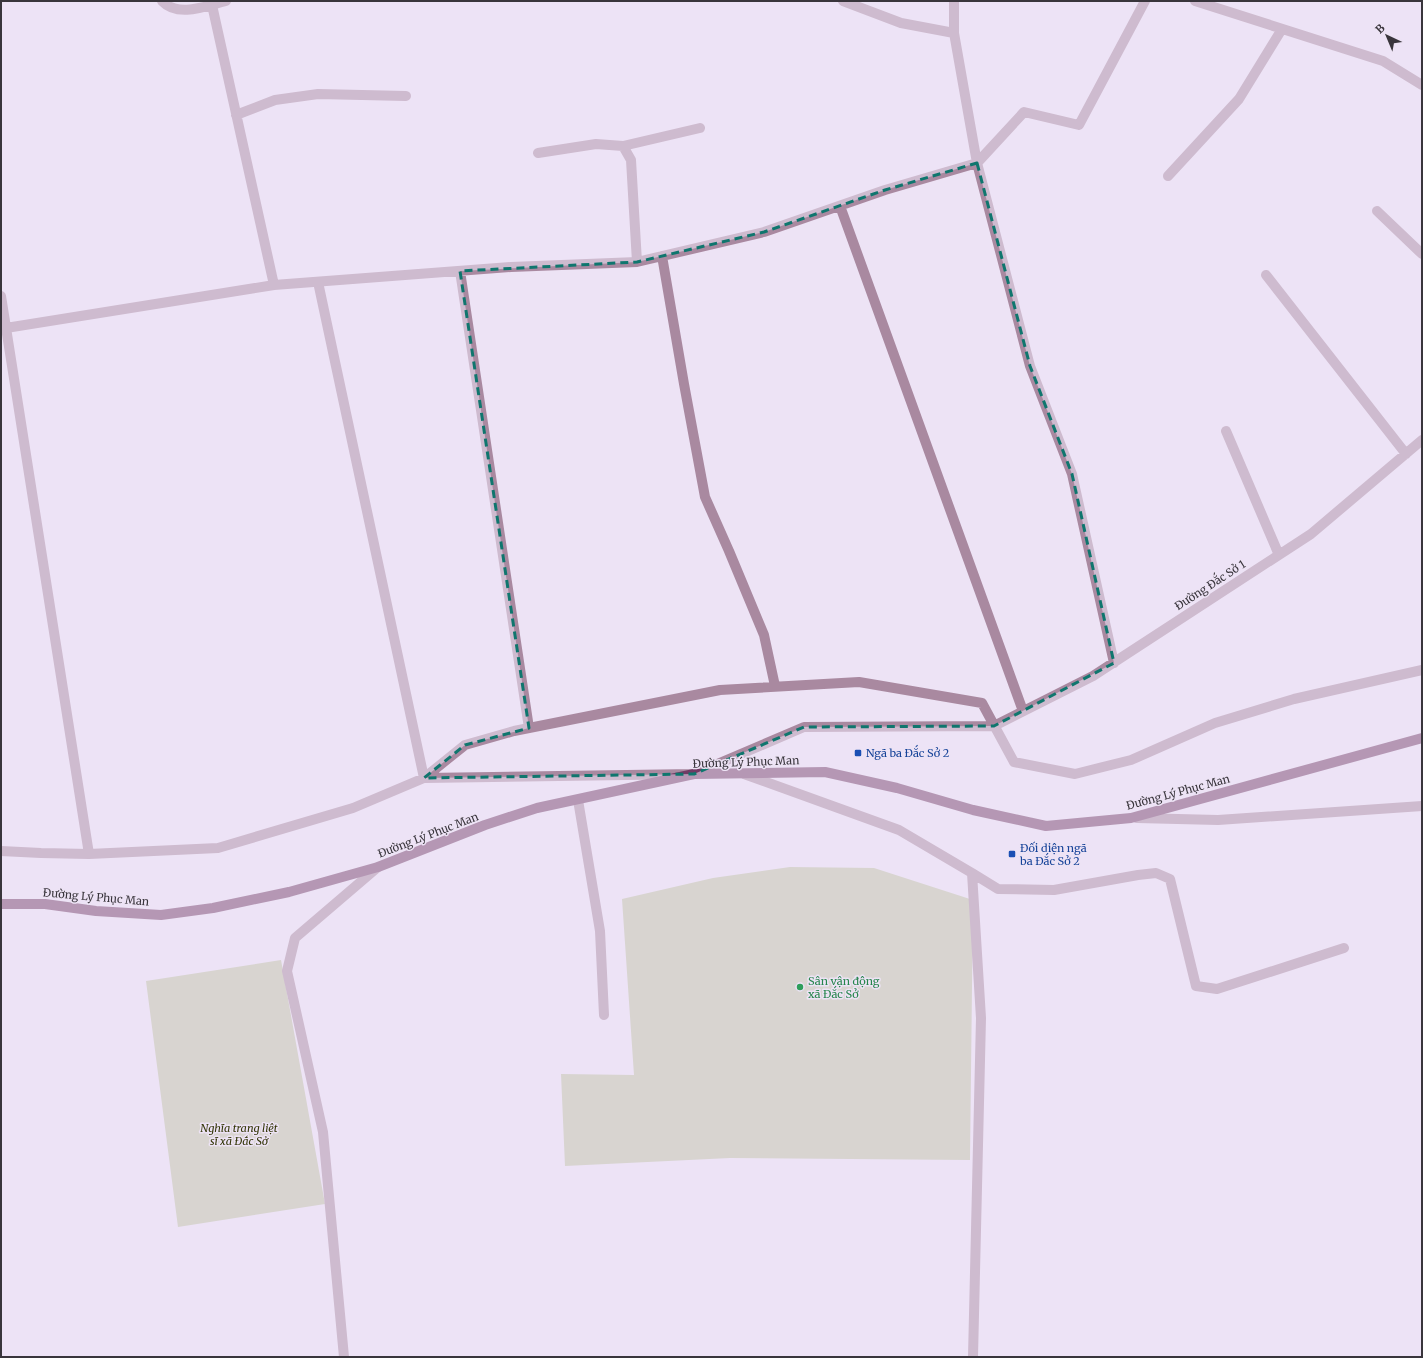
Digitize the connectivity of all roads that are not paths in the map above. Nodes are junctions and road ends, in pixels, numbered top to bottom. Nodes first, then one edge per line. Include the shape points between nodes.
1 (162, 1) edge
2 (226, 1) edge
3 (843, 1) edge
4 (954, 1) edge
5 (1145, 1) edge
6 (1195, 1) edge
7 (212, 5) junction
8 (1282, 29) junction
9 (954, 33) junction
10 (1422, 85) edge
11 (406, 96) dead end
12 (236, 115) junction
13 (700, 128) dead end
14 (623, 146) junction
15 (538, 153) dead end
16 (977, 163) junction
17 (1168, 176) dead end
18 (840, 206) junction
19 (1376, 211) dead end
20 (1422, 254) edge
21 (662, 256) junction
22 (637, 262) junction
23 (460, 271) junction
24 (1266, 275) dead end
25 (318, 282) junction
26 (274, 285) junction
27 (1, 296) edge
28 (6, 328) junction
29 (1226, 431) dead end
30 (1422, 440) edge
31 (1406, 454) junction
32 (1279, 555) junction
33 (1114, 663) junction
34 (1422, 670) edge
35 (775, 686) junction
36 (1023, 711) junction
37 (994, 726) junction
38 (529, 728) junction
39 (1422, 738) edge
40 (740, 772) junction
41 (694, 774) junction
42 (424, 778) junction
43 (578, 800) junction
44 (1422, 806) edge
45 (1131, 818) junction
46 (1, 851) edge
47 (89, 854) junction
48 (378, 867) junction
49 (972, 873) junction
50 (1, 904) edge
51 (1344, 948) dead end
52 (604, 1015) dead end
53 (344, 1357) edge
54 (973, 1357) edge

1 - 7 street via 166,6 184,11
2 - 7 street
3 - 9 street via 901,23
4 - 9 street
5 - 16 street via 1079,125 1024,112
6 - 8 street
7 - 12 street
8 - 10 street via 1383,61
8 - 17 street via 1239,99
9 - 16 street
11 - 12 street via 318,94 275,100
12 - 26 street
13 - 14 street
14 - 15 street via 596,144
14 - 22 street via 631,160
16 - 18 street
16 - 33 street via 1030,366 1072,474
18 - 21 street via 764,232
18 - 36 street
19 - 20 street
21 - 22 street
21 - 35 street via 705,497 764,635
22 - 23 street
23 - 25 street
23 - 38 street
24 - 31 street
25 - 26 street
25 - 42 street
26 - 28 street
27 - 28 street
28 - 47 street
29 - 32 street
30 - 31 street, Đường Đắc Sở 1
31 - 32 street, Đường Đắc Sở 1 via 1311,534
32 - 33 street, Đường Đắc Sở 1
33 - 36 street, Đường Đắc Sở 1
34 - 37 street via 1294,699 1215,723 1131,760 1075,774 1014,762
35 - 37 street via 859,682 982,703
35 - 38 street via 720,690
36 - 37 street, Đường Đắc Sở 1
37 - 41 street via 804,727
38 - 42 street via 465,745
39 - 45 main road, Đường Lý Phục Man
40 - 41 main road, Đường Lý Phục Man
40 - 45 main road, Đường Lý Phục Man via 825,772 1046,826
40 - 49 street via 899,830
41 - 42 street
41 - 43 main road, Đường Lý Phục Man
42 - 47 street via 353,808 218,848
43 - 48 main road, Đường Lý Phục Man via 537,808
43 - 52 street via 600,931
44 - 45 street via 1218,820
46 - 47 street
48 - 50 main road, Đường Lý Phục Man via 289,892 213,908 161,915 96,911 45,904
48 - 53 street via 295,938 287,971 323,1132
49 - 51 street via 998,889 1054,890 1138,874 1156,873 1170,879 1196,986 1217,989
49 - 54 street via 980,1018

